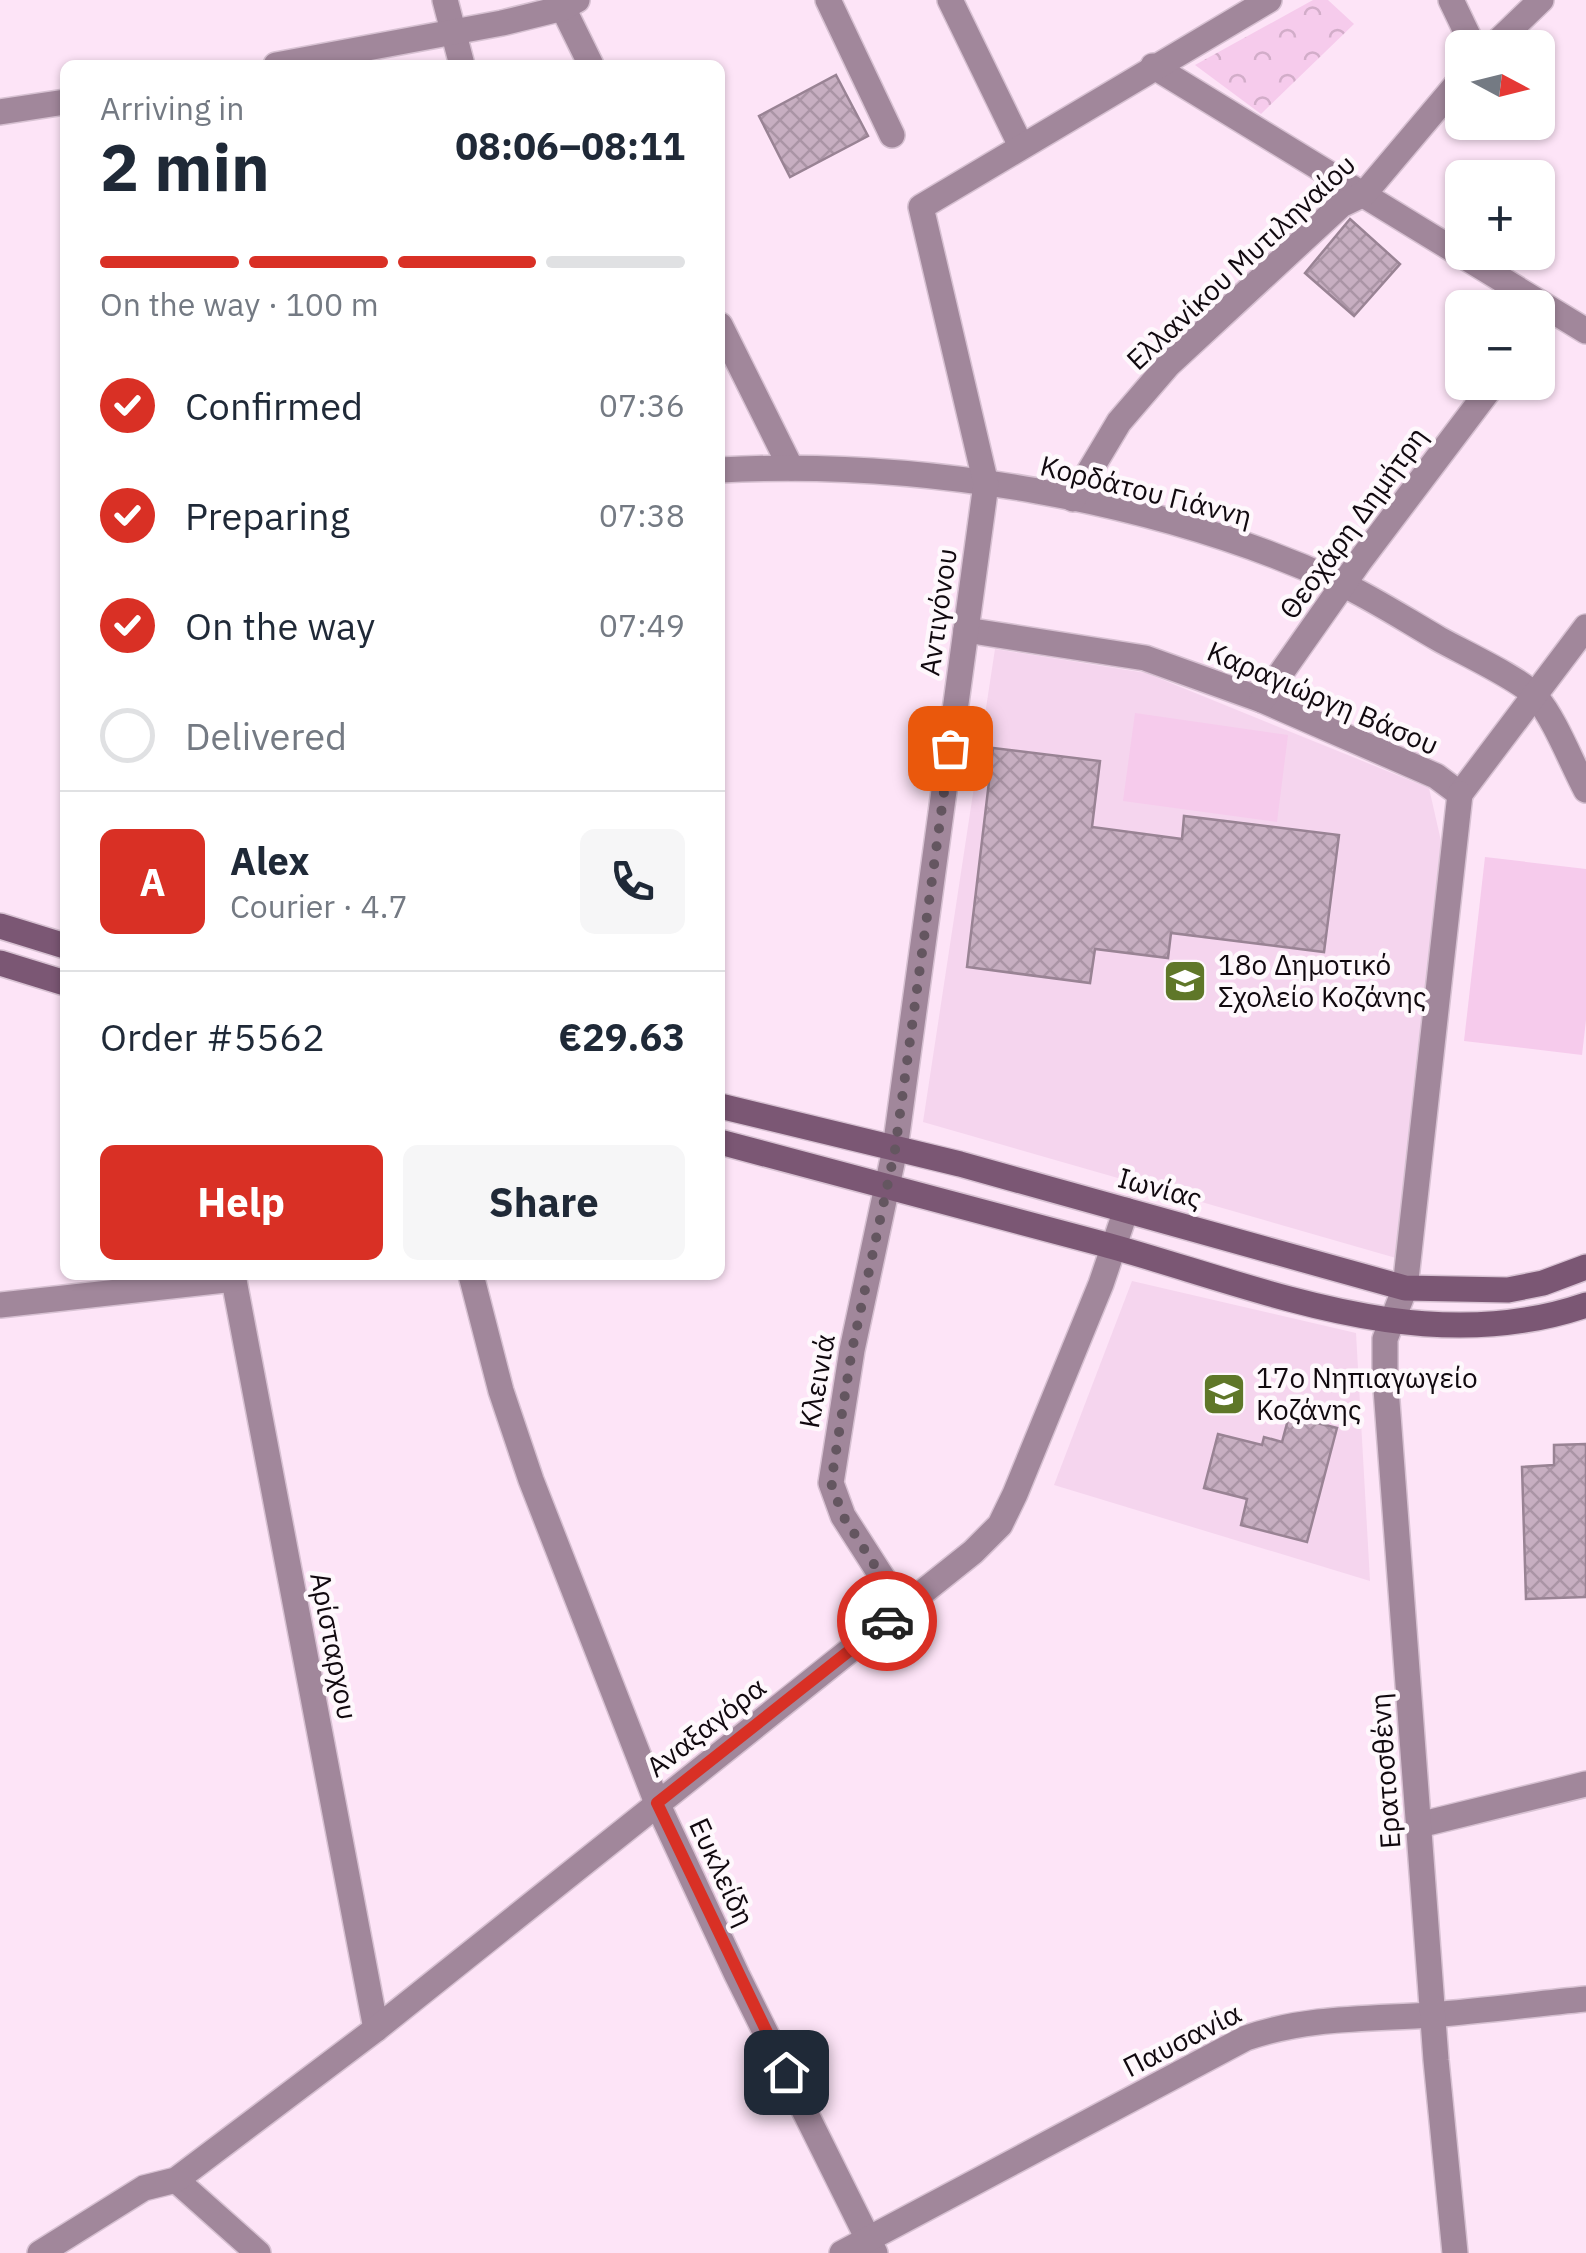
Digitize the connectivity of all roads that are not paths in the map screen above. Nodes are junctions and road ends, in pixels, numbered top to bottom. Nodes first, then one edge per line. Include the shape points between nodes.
1 (446, 0) edge
2 (828, 0) edge
3 (950, 0) edge
4 (1269, 0) edge
5 (1451, 0) edge
6 (1541, 0) edge
7 (570, 4) edge
8 (1465, 30) edge
9 (1509, 30) edge
10 (452, 32) junction
11 (303, 60) edge
12 (460, 60) edge
13 (589, 60) edge
14 (1154, 66) junction
15 (1445, 98) edge
16 (60, 103) edge
17 (0, 112) edge
18 (892, 136) dead end
19 (1021, 146) junction
20 (1364, 194) junction
21 (1504, 290) edge
22 (1555, 321) edge
23 (1586, 331) edge
24 (725, 335) edge
25 (1482, 400) edge
26 (791, 468) junction
27 (725, 470) edge
28 (986, 484) junction
29 (1073, 499) junction
30 (1344, 585) junction
31 (1586, 627) edge
32 (966, 630) junction
33 (1535, 694) junction
34 (1262, 700) junction
35 (1586, 790) edge
36 (1460, 794) junction
37 (0, 926) edge
38 (60, 944) edge
39 (0, 963) edge
40 (60, 981) edge
41 (725, 1107) edge
42 (725, 1143) edge
43 (895, 1150) junction
44 (888, 1186) junction
45 (1126, 1210) junction
46 (1114, 1247) junction
47 (1586, 1268) edge
48 (210, 1280) edge
49 (235, 1280) edge
50 (472, 1280) edge
51 (1405, 1288) junction
52 (1586, 1305) edge
53 (0, 1306) edge
54 (1392, 1322) junction
55 (902, 1608) junction
56 (1586, 1784) edge
57 (657, 1803) junction
58 (1419, 1825) junction
59 (1586, 1999) edge
60 (1432, 2015) junction
61 (376, 2029) junction
62 (176, 2180) junction
63 (872, 2246) edge
64 (40, 2253) edge
65 (258, 2253) edge
66 (842, 2253) edge
67 (1456, 2253) edge

1 - 10 street
2 - 18 street
3 - 19 street
4 - 14 street
5 - 8 street
6 - 9 street
7 - 10 street
7 - 13 street
10 - 11 street
10 - 12 street
14 - 19 street
14 - 20 street
15 - 20 street, Ελλανίκου Μυτιληναίου
16 - 17 street
19 - 28 street, Αντιγόνου via 920,207
20 - 21 street
20 - 29 street, Ελλανίκου Μυτιληναίου via 1341,205 1168,365 1119,422
22 - 23 street
24 - 26 street
25 - 30 street, Θεοχάρη Δημήτρη
26 - 27 street, Κορδάτου Γιάννη
26 - 28 street, Κορδάτου Γιάννη
28 - 29 street, Κορδάτου Γιάννη
28 - 32 street, Αντιγόνου
29 - 30 street, Κορδάτου Γιάννη via 1231,539
30 - 33 street, Κορδάτου Γιάννη
30 - 34 street, Θεοχάρη Δημήτρη
31 - 33 street
32 - 34 street, Καραγιώργη Βάσου via 1145,658
32 - 43 street, Αντιγόνου
33 - 35 street
33 - 36 street
34 - 36 street, Καραγιώργη Βάσου via 1436,776
36 - 51 street
37 - 38 main road
39 - 40 main road
41 - 43 main road, Ιωνίας
42 - 44 main road
43 - 44 street, Κλεινιά
43 - 45 main road, Ιωνίας
44 - 46 main road
44 - 55 street, Κλεινιά via 831,1483 843,1516
45 - 46 street, Αναξαγόρα
45 - 51 main road, Ιωνίας
46 - 54 main road
46 - 55 street, Αναξαγόρα via 1000,1525
47 - 51 main road, Ιωνίας via 1508,1290
48 - 53 street
49 - 61 street, Αρίσταρχου
50 - 57 street, Ευκλείδη via 531,1480
51 - 54 street, Ερατοσθένη
52 - 54 main road via 1492,1325
54 - 58 street, Ερατοσθένη via 1385,1375
55 - 57 street, Αναξαγόρα
56 - 58 street
57 - 61 street, Αναξαγόρα
57 - 63 street, Ευκλείδη
58 - 60 street, Ερατοσθένη
59 - 60 street, Παυσανία
60 - 63 street, Παυσανία via 1315,2021 1246,2038
60 - 67 street, Ερατοσθένη
61 - 62 street, Αναξαγόρα
62 - 64 street, Αναξαγόρα via 144,2188
62 - 65 street
63 - 66 street, Παυσανία

